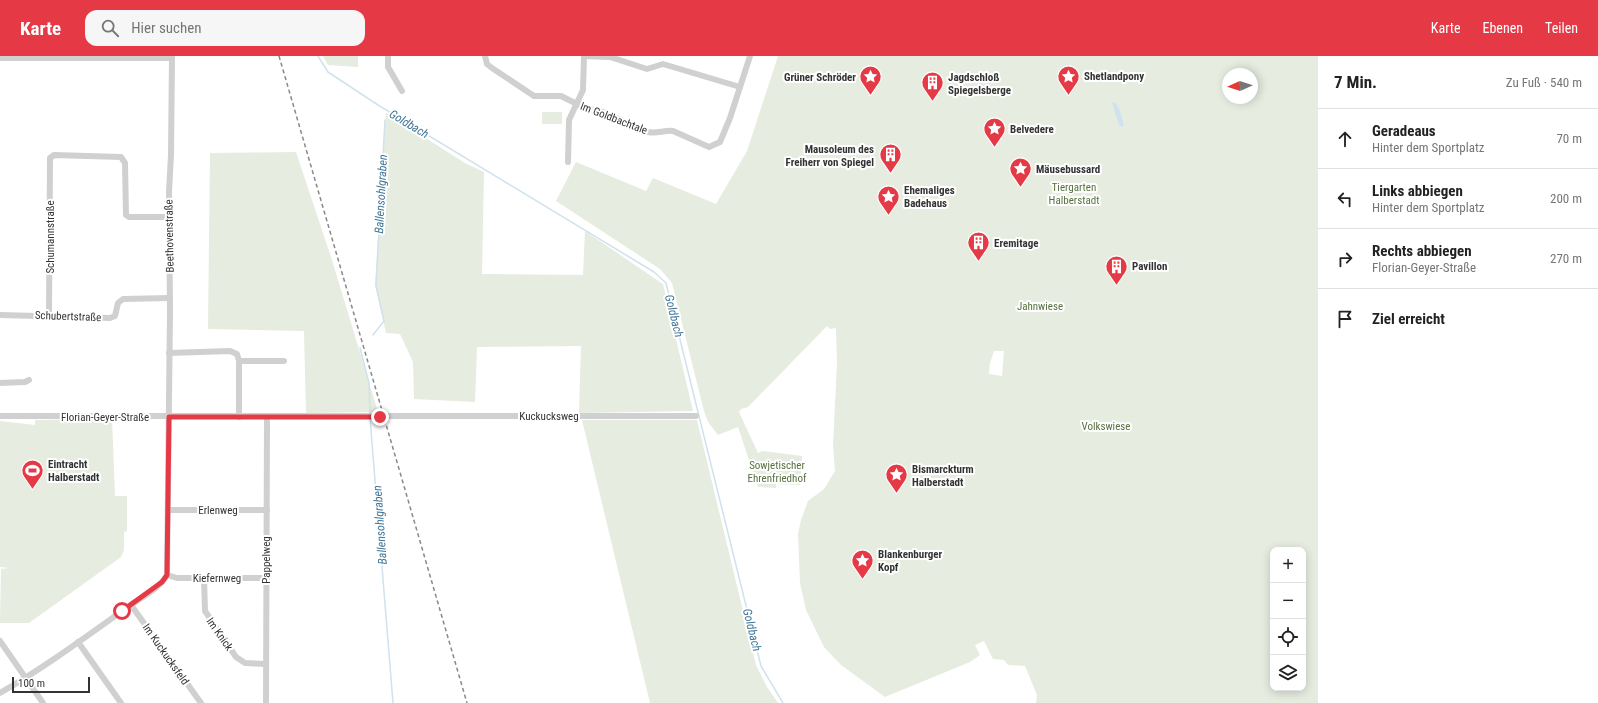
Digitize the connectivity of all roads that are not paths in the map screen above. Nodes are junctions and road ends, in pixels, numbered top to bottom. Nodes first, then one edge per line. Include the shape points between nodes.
1 (388, 56) edge
2 (485, 56) edge
3 (584, 56) edge
4 (750, 56) edge
5 (172, 57) edge
6 (0, 58) edge
7 (740, 88) junction
8 (402, 91) dead end
9 (576, 103) junction
10 (568, 162) dead end
11 (170, 217) junction
12 (170, 298) junction
13 (0, 315) edge
14 (49, 315) junction
15 (169, 353) junction
16 (239, 361) junction
17 (284, 361) dead end
18 (29, 380) dead end
19 (0, 383) edge
20 (0, 416) edge
21 (696, 416) dead end
22 (169, 417) junction
23 (239, 417) junction
24 (267, 417) junction
25 (402, 417) joint
26 (168, 510) junction
27 (267, 510) junction
28 (167, 575) junction
29 (204, 578) junction
30 (267, 578) junction
31 (131, 604) junction
32 (0, 641) edge
33 (78, 642) junction
34 (266, 664) junction
35 (25, 678) junction
36 (0, 693) edge
37 (43, 703) edge
38 (121, 703) edge
39 (201, 703) edge
40 (266, 703) edge

1 - 8 street via 388,66
2 - 9 street via 487,64 534,96 560,96
3 - 7 street via 610,57 647,69 663,64
3 - 9 street via 583,90
4 - 7 street, Im Goldbachtale
5 - 6 street
5 - 11 street, Beethovenstraße
7 - 9 street, Im Goldbachtale via 720,142 709,147 673,131 648,132
9 - 10 street, Im Goldbachtale via 568,120
11 - 12 street, Beethovenstraße
11 - 14 street, Schumannstraße via 126,215 125,162 121,157 54,155 50,158
12 - 14 street, Schubertstraße via 123,299 118,303 117,313 113,318
12 - 15 street, Beethovenstraße
13 - 14 street, Schubertstraße
15 - 16 street via 230,352 237,354
15 - 22 street, Beethovenstraße
16 - 17 street
16 - 23 street
18 - 19 street
20 - 22 street, Florian-Geyer-Straße
21 - 25 street, Kuckucksweg
22 - 23 street, Florian-Geyer-Straße
22 - 26 street, Beethovenstraße
23 - 24 street, Florian-Geyer-Straße
24 - 25 street, Florian-Geyer-Straße
24 - 27 street, Pappelweg
26 - 27 street, Erlenweg
26 - 28 street, Beethovenstraße
27 - 30 street, Pappelweg
28 - 29 street, Kiefernweg via 177,578
28 - 31 street via 162,582
29 - 30 street, Kiefernweg
29 - 34 street, Im Knick via 205,611 236,656 245,663
30 - 34 street, Pappelweg
31 - 33 street
31 - 39 street, Im Kuckucksfeld
32 - 35 street
33 - 35 street
33 - 38 street
34 - 40 street, Pappelweg
35 - 36 street
35 - 37 street

